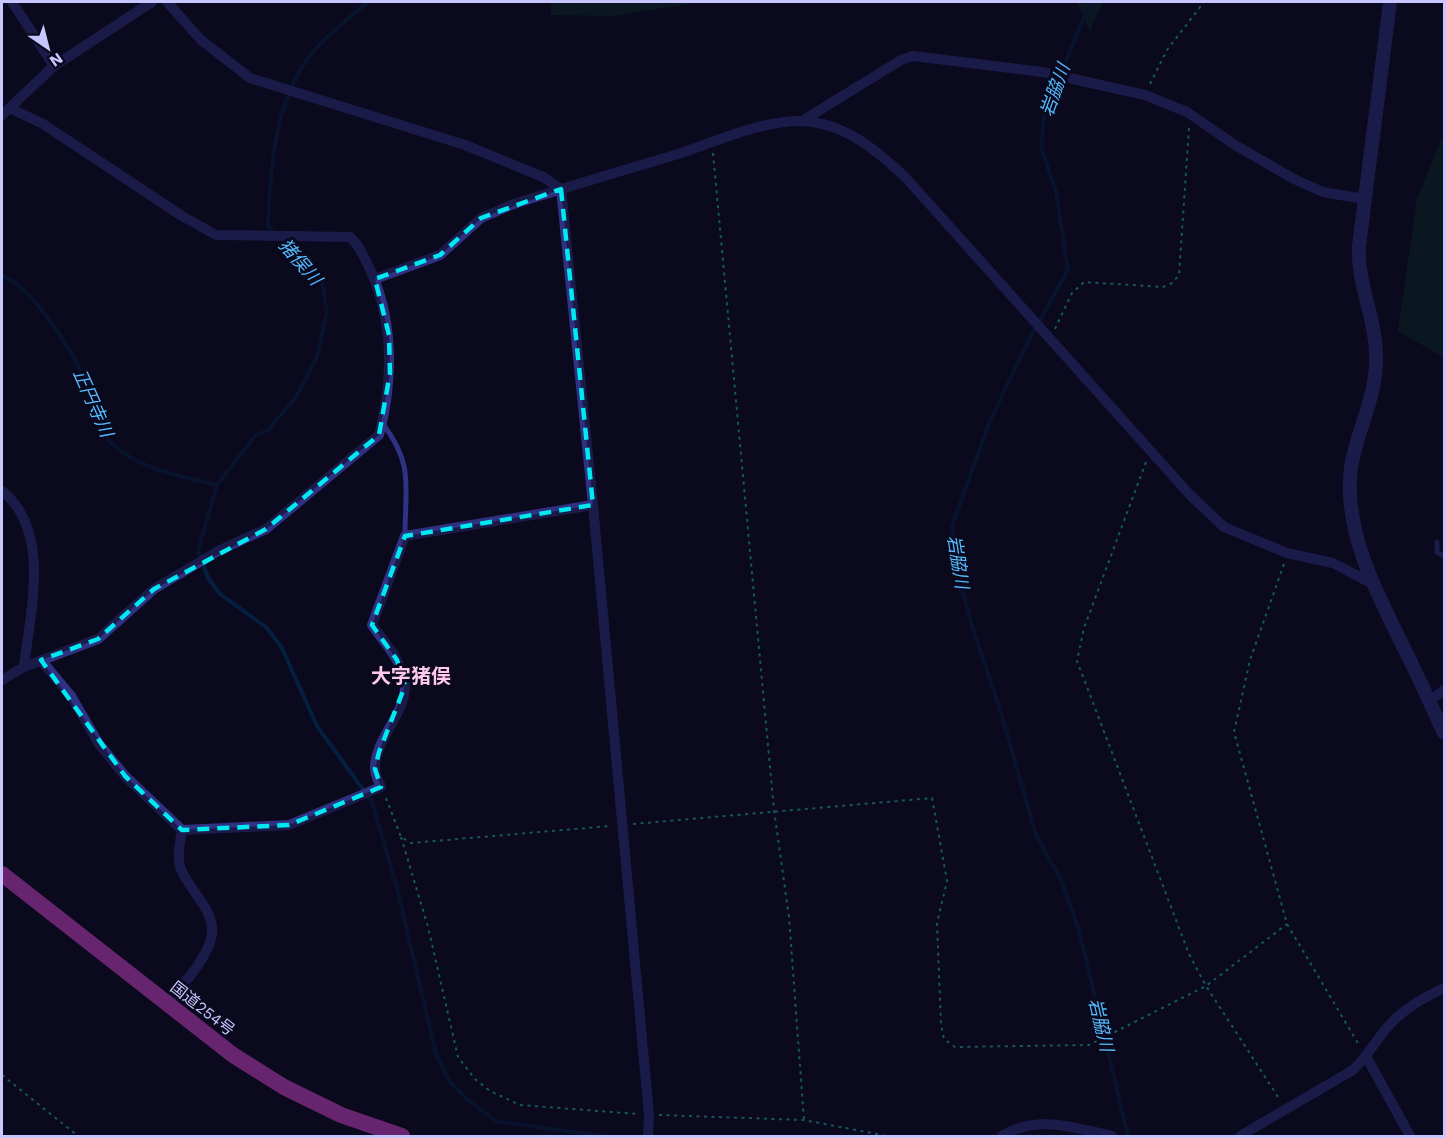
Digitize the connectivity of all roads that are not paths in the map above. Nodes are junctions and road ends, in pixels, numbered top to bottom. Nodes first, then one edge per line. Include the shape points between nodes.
1 (12, 2) edge
2 (152, 2) edge
3 (167, 2) edge
4 (1390, 2) edge
5 (54, 66) junction
6 (6, 111) edge
7 (802, 122) junction
8 (561, 189) junction
9 (1364, 199) junction
10 (375, 279) junction
11 (382, 423) junction
12 (2, 491) edge
13 (593, 505) junction
14 (405, 536) junction
15 (1437, 542) dead end
16 (1444, 556) edge
17 (1373, 584) junction
18 (41, 660) junction
19 (24, 667) junction
20 (2, 680) edge
21 (1444, 690) edge
22 (1429, 700) junction
23 (1444, 733) edge
24 (182, 830) junction
25 (2, 874) edge
26 (1444, 988) edge
27 (168, 1004) junction
28 (1367, 1058) junction
29 (402, 1137) edge
30 (648, 1137) edge
31 (1002, 1137) edge
32 (1112, 1137) edge
33 (1240, 1137) edge
34 (1410, 1137) edge

1 - 5 street
2 - 5 street
3 - 8 street via 201,40 250,78 465,145 543,177
4 - 9 street
5 - 6 street
6 - 10 street via 43,124 216,235 350,237
7 - 8 street via 759,126
7 - 9 street via 913,56 1042,72 1145,95 1189,113 1294,179 1323,192
7 - 17 street via 824,125 878,151 1190,495 1224,527 1287,553 1333,563
8 - 10 street via 481,218 440,255
8 - 13 street
9 - 17 street via 1358,268 1376,361 1371,401 1350,476 1350,496 1358,540
10 - 11 street via 389,334 390,373
11 - 14 lane via 399,445 406,464
11 - 18 street via 379,435 266,529 220,550 154,589 98,639
12 - 19 street via 25,517 31,539 33,582
13 - 14 street
13 - 30 street via 624,825
14 - 24 street via 372,625 397,660 405,686 398,712 379,752 375,769 381,787 289,825
15 - 16 lane via 1437,552
17 - 22 street
18 - 19 street
18 - 24 street via 71,696 99,744 125,776
19 - 20 street
21 - 22 street
22 - 23 street
24 - 27 street via 180,865 209,914 213,929 199,962
25 - 27 highway, 国道254号
26 - 28 street via 1407,1009 1386,1028
27 - 29 highway, 国道254号 via 233,1055 284,1088 341,1115
28 - 33 street
28 - 34 street
31 - 32 street via 1024,1125 1053,1124

